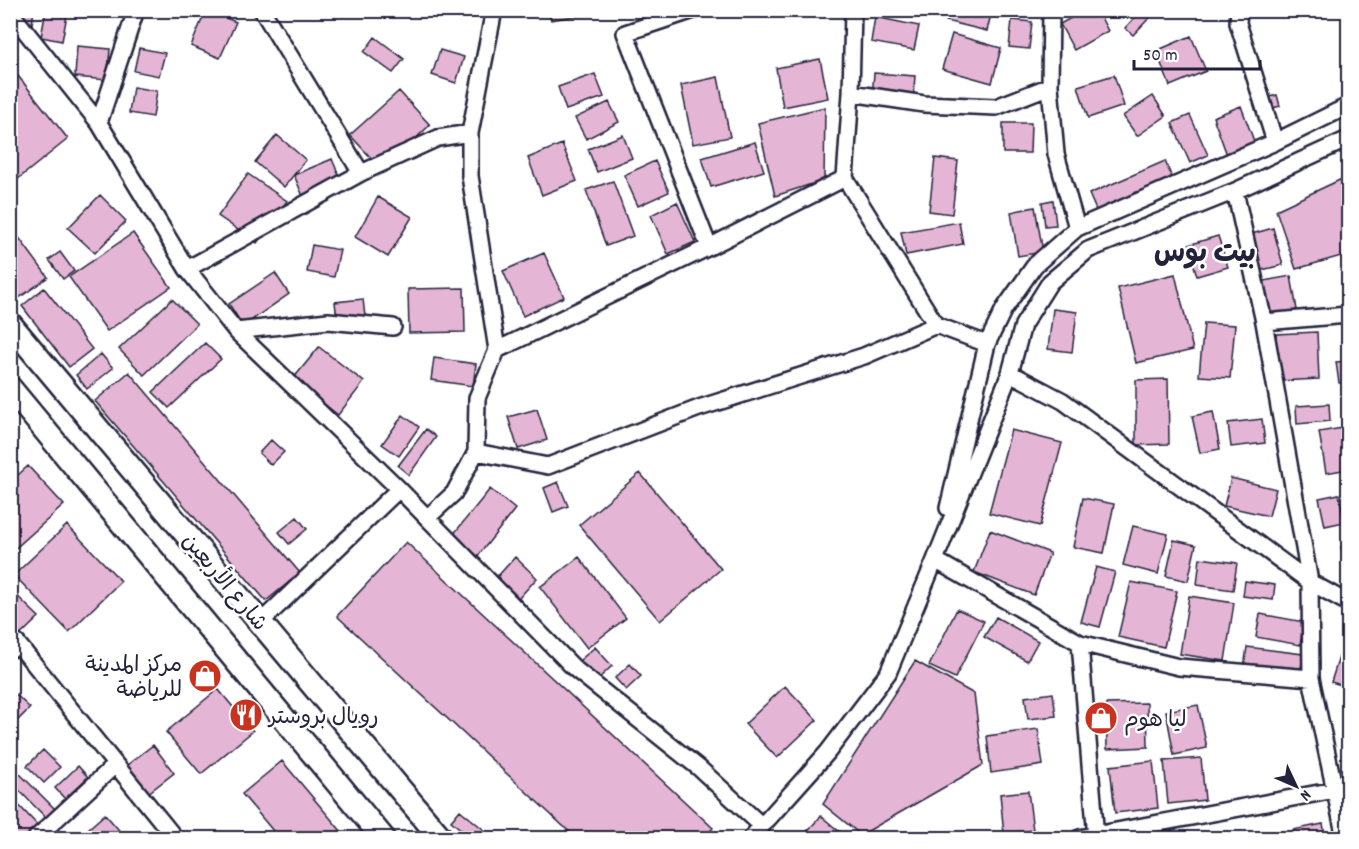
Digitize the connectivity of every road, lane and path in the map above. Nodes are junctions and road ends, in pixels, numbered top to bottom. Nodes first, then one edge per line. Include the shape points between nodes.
1 (136, 10) edge
2 (262, 10) edge
3 (494, 10) edge
4 (694, 10) edge
5 (853, 10) edge
6 (1051, 10) edge
7 (1239, 10) edge
8 (10, 12) edge
9 (1050, 86) junction
10 (850, 93) junction
11 (1348, 106) edge
12 (99, 123) junction
13 (470, 133) junction
14 (1348, 139) edge
15 (1275, 142) junction
16 (361, 173) junction
17 (844, 178) junction
18 (1235, 191) junction
19 (1077, 228) junction
20 (709, 248) junction
21 (187, 269) junction
22 (1348, 315) edge
23 (1264, 322) junction
24 (10, 324) edge
25 (936, 325) junction
26 (393, 327) dead end
27 (236, 331) junction
28 (987, 344) junction
29 (498, 350) junction
30 (1010, 373) junction
31 (13, 396) edge
32 (476, 452) junction
33 (399, 489) junction
34 (427, 518) junction
35 (935, 560) junction
36 (1310, 582) junction
37 (1348, 603) edge
38 (261, 622) junction
39 (1080, 643) junction
40 (10, 650) edge
41 (1311, 678) junction
42 (115, 765) junction
43 (1335, 790) junction
44 (762, 826) junction
45 (1096, 836) edge
46 (380, 837) edge
47 (36, 838) edge
48 (175, 838) edge
49 (441, 838) edge
50 (751, 838) edge
51 (1079, 838) edge
52 (1345, 838) edge

1 - 12 street
2 - 16 street
3 - 13 street
4 - 20 street via 625,33
5 - 10 street
6 - 9 street
7 - 15 street via 1238,23
8 - 12 street
9 - 10 street via 996,107 924,104
9 - 19 street via 1056,154
10 - 17 street
11 - 15 street
12 - 21 street
13 - 16 street via 438,138
13 - 29 street via 470,176
14 - 18 street
15 - 19 street
16 - 21 street
17 - 20 street
17 - 25 street
18 - 23 street
18 - 30 street via 1088,250 1050,282 1023,325
19 - 28 street via 1035,265 1004,309
20 - 29 street
21 - 27 street
22 - 23 street
23 - 36 street
24 - 38 main road, شارع الأربعين
25 - 28 street
25 - 32 street via 864,356 699,408 548,466
26 - 27 street via 328,321
27 - 33 street
28 - 35 street
29 - 32 street via 477,398
30 - 35 street
30 - 36 street via 1063,401
31 - 46 main road, شارع الأربعين
32 - 34 street via 454,493
33 - 34 street
33 - 38 street
34 - 44 street via 575,669 699,768
35 - 39 street
35 - 44 street via 888,673 827,753
36 - 37 street
36 - 41 street
38 - 49 main road, شارع الأربعين
39 - 41 street via 1179,667
39 - 45 street
40 - 42 street via 17,643
41 - 43 street
42 - 47 street
42 - 48 street
43 - 45 street
43 - 52 street
44 - 50 street
45 - 51 street

